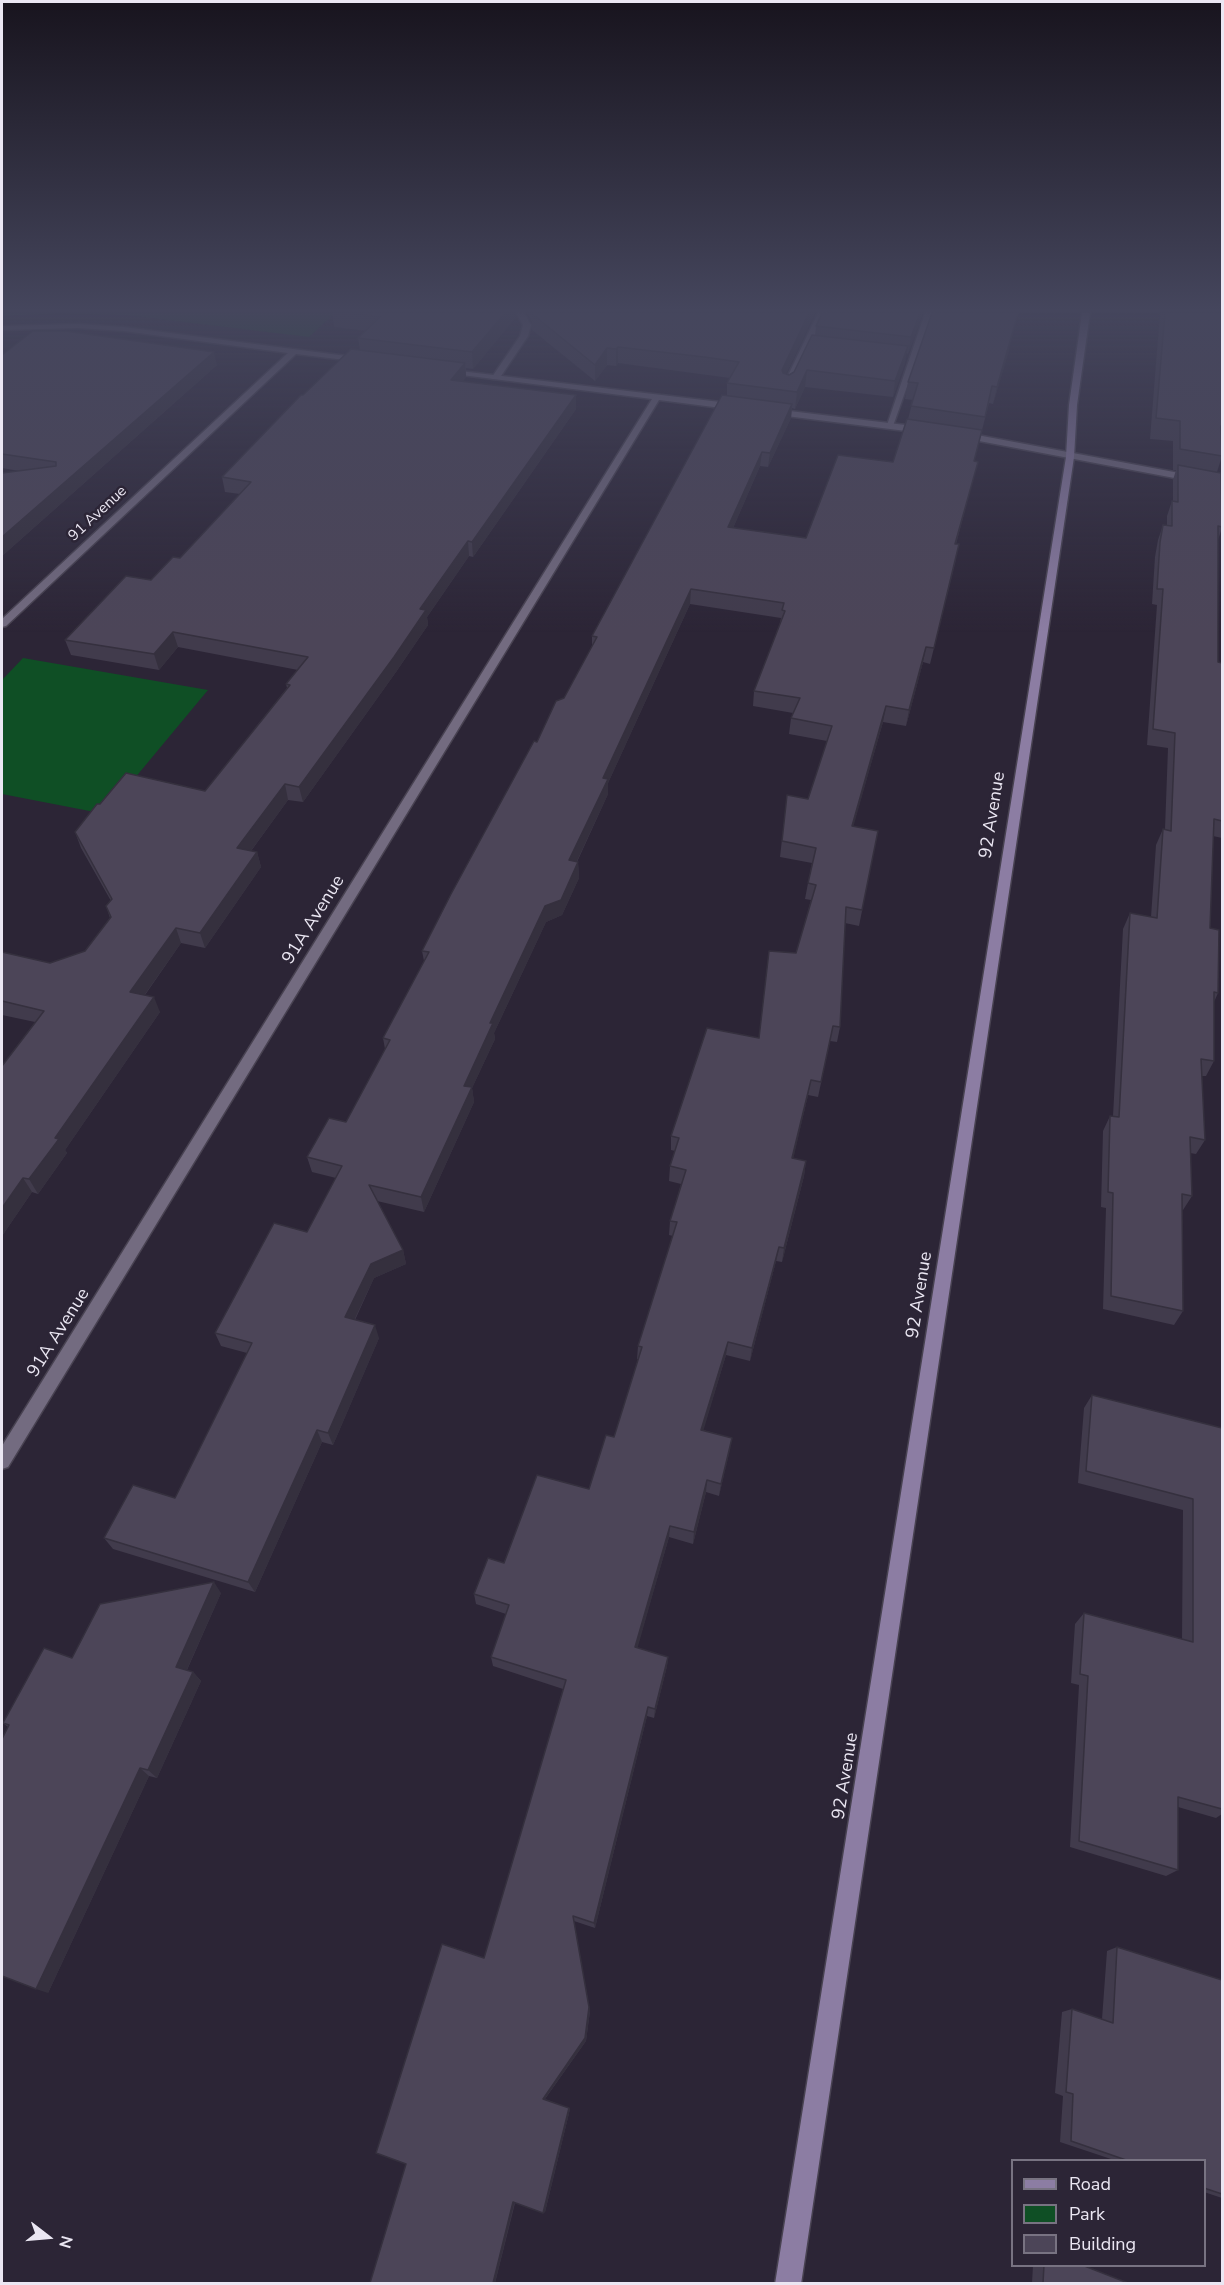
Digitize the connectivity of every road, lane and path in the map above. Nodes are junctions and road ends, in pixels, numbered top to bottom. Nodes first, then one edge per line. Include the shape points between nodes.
1 (221, 420) edge
2 (643, 420) edge
3 (839, 420) edge
4 (892, 420) edge
5 (1072, 420) edge
6 (890, 426) junction
7 (932, 431) edge
8 (953, 434) edge
9 (1070, 457) junction
10 (1222, 484) edge
11 (2, 624) edge
12 (2, 1461) edge
13 (788, 2283) edge

1 - 11 street, 91 Avenue
2 - 12 street, 91A Avenue
3 - 6 street
4 - 6 street
5 - 9 street, 92 Avenue
6 - 7 street
8 - 9 street
9 - 10 street
9 - 13 street, 92 Avenue

